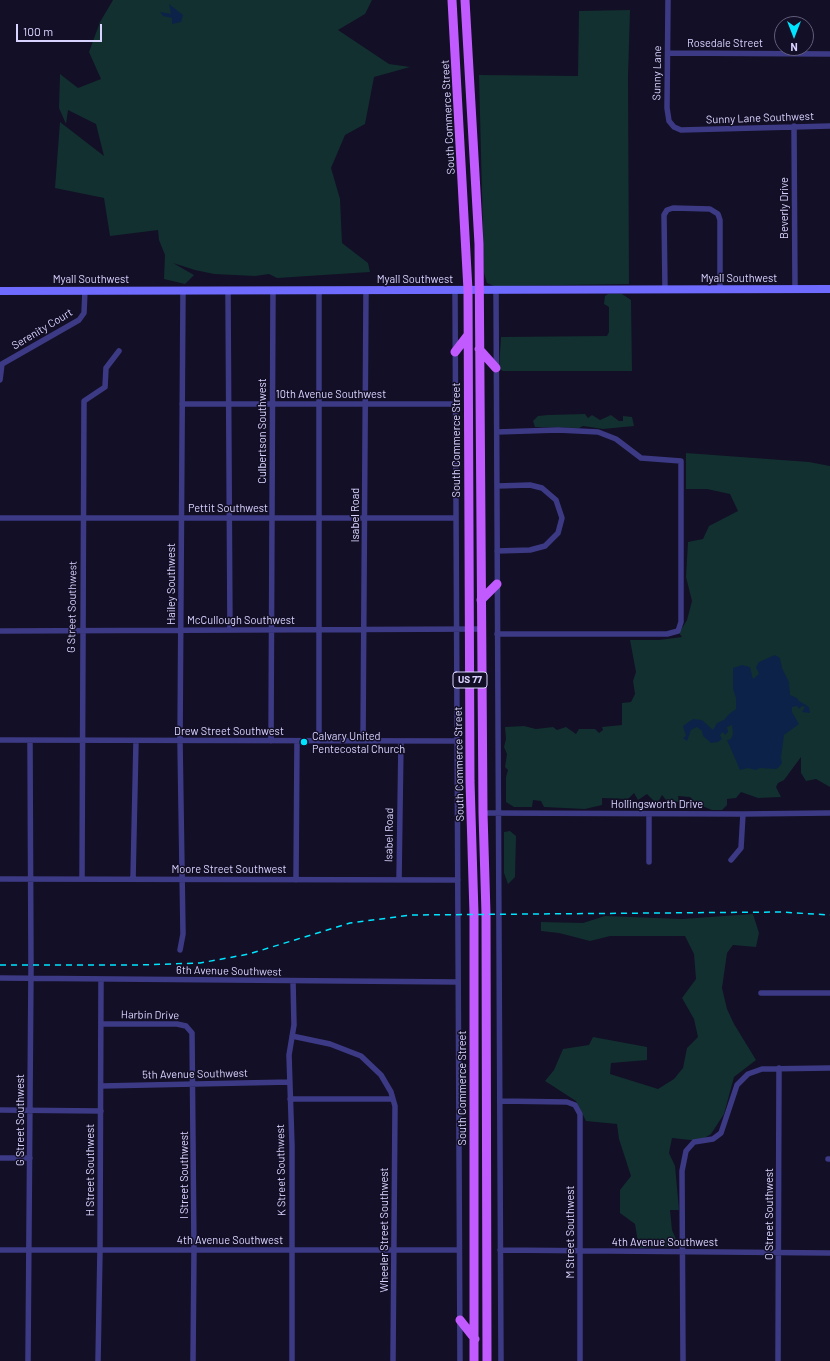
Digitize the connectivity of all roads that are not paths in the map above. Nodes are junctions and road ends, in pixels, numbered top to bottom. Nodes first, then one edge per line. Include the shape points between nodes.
1 (452, 0) edge
2 (465, 0) edge
3 (668, 0) edge
4 (668, 53) junction
5 (830, 54) edge
6 (794, 126) junction
7 (830, 126) edge
8 (690, 130) joint
9 (720, 289) junction
10 (795, 289) junction
11 (830, 289) edge
12 (85, 290) junction
13 (183, 290) junction
14 (228, 290) junction
15 (273, 290) junction
16 (319, 290) junction
17 (366, 290) junction
18 (455, 290) junction
19 (468, 290) junction
20 (479, 290) junction
21 (496, 290) junction
22 (665, 290) junction
23 (0, 291) edge
24 (468, 335) junction
25 (480, 349) junction
26 (119, 351) dead end
27 (455, 352) junction
28 (496, 368) junction
29 (0, 380) edge
30 (182, 404) junction
31 (227, 404) junction
32 (272, 404) junction
33 (319, 404) junction
34 (366, 404) junction
35 (456, 404) junction
36 (496, 432) junction
37 (497, 486) junction
38 (84, 517) junction
39 (0, 518) edge
40 (181, 518) junction
41 (228, 518) junction
42 (272, 518) junction
43 (319, 518) junction
44 (365, 518) junction
45 (456, 518) junction
46 (497, 551) junction
47 (497, 584) junction
48 (481, 600) junction
49 (470, 629) junction
50 (482, 629) junction
51 (180, 630) junction
52 (230, 630) junction
53 (272, 630) junction
54 (319, 630) junction
55 (364, 630) junction
56 (457, 630) junction
57 (0, 631) edge
58 (82, 631) junction
59 (498, 634) junction
60 (0, 740) edge
61 (30, 740) junction
62 (136, 740) junction
63 (82, 741) junction
64 (180, 741) junction
65 (271, 741) junction
66 (297, 741) junction
67 (319, 741) junction
68 (364, 741) junction
69 (401, 741) junction
70 (457, 742) junction
71 (470, 781) junction
72 (483, 813) junction
73 (498, 813) junction
74 (830, 813) edge
75 (649, 814) junction
76 (743, 814) junction
77 (731, 860) dead end
78 (649, 862) dead end
79 (0, 879) edge
80 (31, 879) junction
81 (82, 879) junction
82 (133, 879) junction
83 (183, 879) junction
84 (296, 880) junction
85 (399, 880) junction
86 (458, 880) junction
87 (180, 950) dead end
88 (0, 978) edge
89 (31, 978) junction
90 (101, 979) junction
91 (294, 981) junction
92 (458, 982) junction
93 (761, 993) dead end
94 (830, 993) edge
95 (101, 1024) junction
96 (292, 1036) junction
97 (779, 1068) junction
98 (830, 1068) edge
99 (290, 1082) junction
100 (193, 1084) junction
101 (101, 1086) junction
102 (290, 1099) junction
103 (393, 1099) junction
104 (500, 1101) junction
105 (0, 1110) edge
106 (30, 1110) junction
107 (101, 1111) junction
108 (0, 1158) edge
109 (30, 1158) junction
110 (0, 1250) edge
111 (30, 1250) junction
112 (100, 1250) junction
113 (194, 1250) junction
114 (292, 1250) junction
115 (394, 1250) junction
116 (459, 1250) junction
117 (500, 1250) junction
118 (580, 1251) junction
119 (682, 1252) junction
120 (779, 1252) junction
121 (830, 1253) edge
122 (460, 1320) junction
123 (475, 1340) junction
124 (28, 1361) edge
125 (98, 1361) edge
126 (192, 1361) edge
127 (292, 1361) edge
128 (393, 1361) edge
129 (460, 1361) edge
130 (474, 1361) edge
131 (487, 1361) edge
132 (501, 1361) edge
133 (580, 1361) edge
134 (682, 1361) edge
135 (778, 1361) edge

1 - 19 main road, South Commerce Street / US 77
2 - 20 main road, US 77 via 479,244
3 - 4 street, Sunny Lane
4 - 5 street, Rosedale Street
4 - 8 street, Sunny Lane via 669,121 677,129
6 - 7 street, Sunny Lane Southwest
6 - 8 street, Sunny Lane Southwest
6 - 10 street, Beverly Drive
9 - 10 street, Myall Southwest
9 - 22 street, Myall Southwest
9 - 22 street via 718,214 710,208 673,208 666,210 664,215
10 - 11 street, Myall Southwest
12 - 13 street, Myall Southwest
12 - 23 street, Myall Southwest
12 - 29 street, Serenity Court via 84,313 79,320 2,364
13 - 14 street, Myall Southwest
13 - 30 street, Hailey Southwest
14 - 15 street, Myall Southwest
14 - 31 street
15 - 16 street, Myall Southwest
15 - 32 street, Culbertson Southwest
16 - 17 street, Myall Southwest
16 - 33 street
17 - 18 street, Myall Southwest
17 - 34 street, Isabel Road
18 - 19 street, Myall Southwest
18 - 27 street
19 - 20 street, Myall Southwest
19 - 24 main road, South Commerce Street / US 77
20 - 21 street, Myall Southwest
20 - 25 main road, US 77
21 - 22 street, Myall Southwest
21 - 28 street
24 - 27 main road
24 - 49 main road, South Commerce Street / US 77
25 - 28 main road
25 - 48 main road, US 77
26 - 38 street, G Street Southwest via 106,368 105,387 84,401
27 - 35 street
28 - 36 street
30 - 31 street, 10th Avenue Southwest
30 - 40 street, Hailey Southwest
31 - 32 street, 10th Avenue Southwest
31 - 41 street
32 - 33 street, 10th Avenue Southwest
32 - 42 street, Culbertson Southwest
33 - 34 street, 10th Avenue Southwest
33 - 43 street
34 - 35 street, 10th Avenue Southwest
34 - 44 street, Isabel Road
35 - 45 street
36 - 37 street
36 - 59 street via 581,430 604,433 641,458 681,461 680,629 667,634
37 - 46 street
37 - 46 street via 530,485 542,488 556,500 562,518 558,533 545,546 530,550
38 - 39 street, Pettit Southwest
38 - 40 street, Pettit Southwest
38 - 58 street, G Street Southwest
40 - 41 street, Pettit Southwest
40 - 51 street, Hailey Southwest
41 - 42 street, Pettit Southwest
41 - 52 street
42 - 43 street, Pettit Southwest
42 - 53 street, Culbertson Southwest
43 - 44 street, Pettit Southwest
43 - 54 street
44 - 45 street, Pettit Southwest
44 - 55 street, Isabel Road
45 - 56 street
46 - 47 street
47 - 48 main road
47 - 59 street
48 - 50 main road, US 77
49 - 50 street, McCullough Southwest
49 - 56 street, McCullough Southwest
49 - 71 main road, South Commerce Street / US 77
50 - 72 main road, US 77
51 - 52 street, McCullough Southwest
51 - 58 street, McCullough Southwest
51 - 64 street, Hailey Southwest
52 - 53 street, McCullough Southwest
53 - 54 street, McCullough Southwest
53 - 65 street, Culbertson Southwest
54 - 55 street, McCullough Southwest
54 - 67 street
55 - 56 street, McCullough Southwest
55 - 68 street, Isabel Road
56 - 70 street
57 - 58 street, McCullough Southwest
58 - 63 street, G Street Southwest
59 - 73 street
60 - 61 street, Drew Street Southwest
61 - 63 street, Drew Street Southwest
61 - 80 street, G Street Southwest
62 - 63 street, Drew Street Southwest
62 - 64 street, Drew Street Southwest
62 - 82 street
63 - 81 street, G Street Southwest
64 - 65 street, Drew Street Southwest
64 - 83 street, Hailey Southwest
65 - 66 street, Drew Street Southwest
66 - 67 street, Drew Street Southwest
66 - 84 street
67 - 68 street, Drew Street Southwest
68 - 69 street, Drew Street Southwest
69 - 70 street, Drew Street Southwest
69 - 85 street, Isabel Road
70 - 86 street
71 - 72 main road via 476,790 479,810
71 - 123 main road, South Commerce Street / US 77 via 474,914
72 - 73 street, Hollingsworth Drive
72 - 131 main road, US 77 via 486,914
73 - 75 street, Hollingsworth Drive
73 - 104 street
74 - 76 street, Hollingsworth Drive
75 - 76 street, Hollingsworth Drive
75 - 78 street
76 - 77 street via 741,848
79 - 80 street, Moore Street Southwest
80 - 81 street, Moore Street Southwest
80 - 89 street, G Street Southwest
81 - 82 street, Moore Street Southwest
82 - 83 street, Moore Street Southwest
83 - 84 street, Moore Street Southwest
83 - 87 street, Hailey Southwest via 183,934
84 - 85 street, Moore Street Southwest
85 - 86 street, Moore Street Southwest
86 - 92 street
88 - 89 street, 6th Avenue Southwest
89 - 90 street, 6th Avenue Southwest
89 - 106 street, G Street Southwest
90 - 91 street, 6th Avenue Southwest
90 - 95 street, H Street Southwest
91 - 92 street, 6th Avenue Southwest
91 - 96 street
92 - 116 street
93 - 94 street
95 - 100 street, Harbin Drive via 186,1026 192,1033
95 - 101 street, H Street Southwest
96 - 99 street via 289,1055
96 - 103 street, Wheeler Street Southwest via 330,1044 361,1056 381,1075
97 - 98 street
97 - 119 street via 762,1069 745,1075 737,1085 721,1133 713,1139 694,1142 686,1151 682,1171
97 - 120 street, O Street Southwest
99 - 100 street, 5th Avenue Southwest
99 - 102 street, K Street Southwest
100 - 101 street, 5th Avenue Southwest
100 - 113 street, I Street Southwest
101 - 107 street, H Street Southwest
102 - 103 street
102 - 114 street, K Street Southwest
103 - 115 street, Wheeler Street Southwest
104 - 117 street
104 - 118 street, M Street Southwest via 562,1102 575,1105 580,1114
105 - 106 street
106 - 107 street
106 - 109 street, G Street Southwest
107 - 112 street, H Street Southwest
108 - 109 street
109 - 111 street, G Street Southwest
110 - 111 street, 4th Avenue Southwest
111 - 112 street, 4th Avenue Southwest
111 - 124 street, G Street Southwest
112 - 113 street, 4th Avenue Southwest
112 - 125 street, H Street Southwest
113 - 114 street, 4th Avenue Southwest
113 - 126 street, I Street Southwest
114 - 115 street, 4th Avenue Southwest
114 - 127 street, K Street Southwest
115 - 116 street, 4th Avenue Southwest
115 - 128 street, Wheeler Street Southwest
116 - 122 street
117 - 118 street, 4th Avenue Southwest
117 - 132 street
118 - 119 street, 4th Avenue Southwest
118 - 133 street, M Street Southwest
119 - 120 street, 4th Avenue Southwest
119 - 134 street
120 - 121 street, 4th Avenue Southwest
120 - 135 street, O Street Southwest
122 - 123 main road
122 - 129 street
123 - 130 main road, South Commerce Street / US 77

